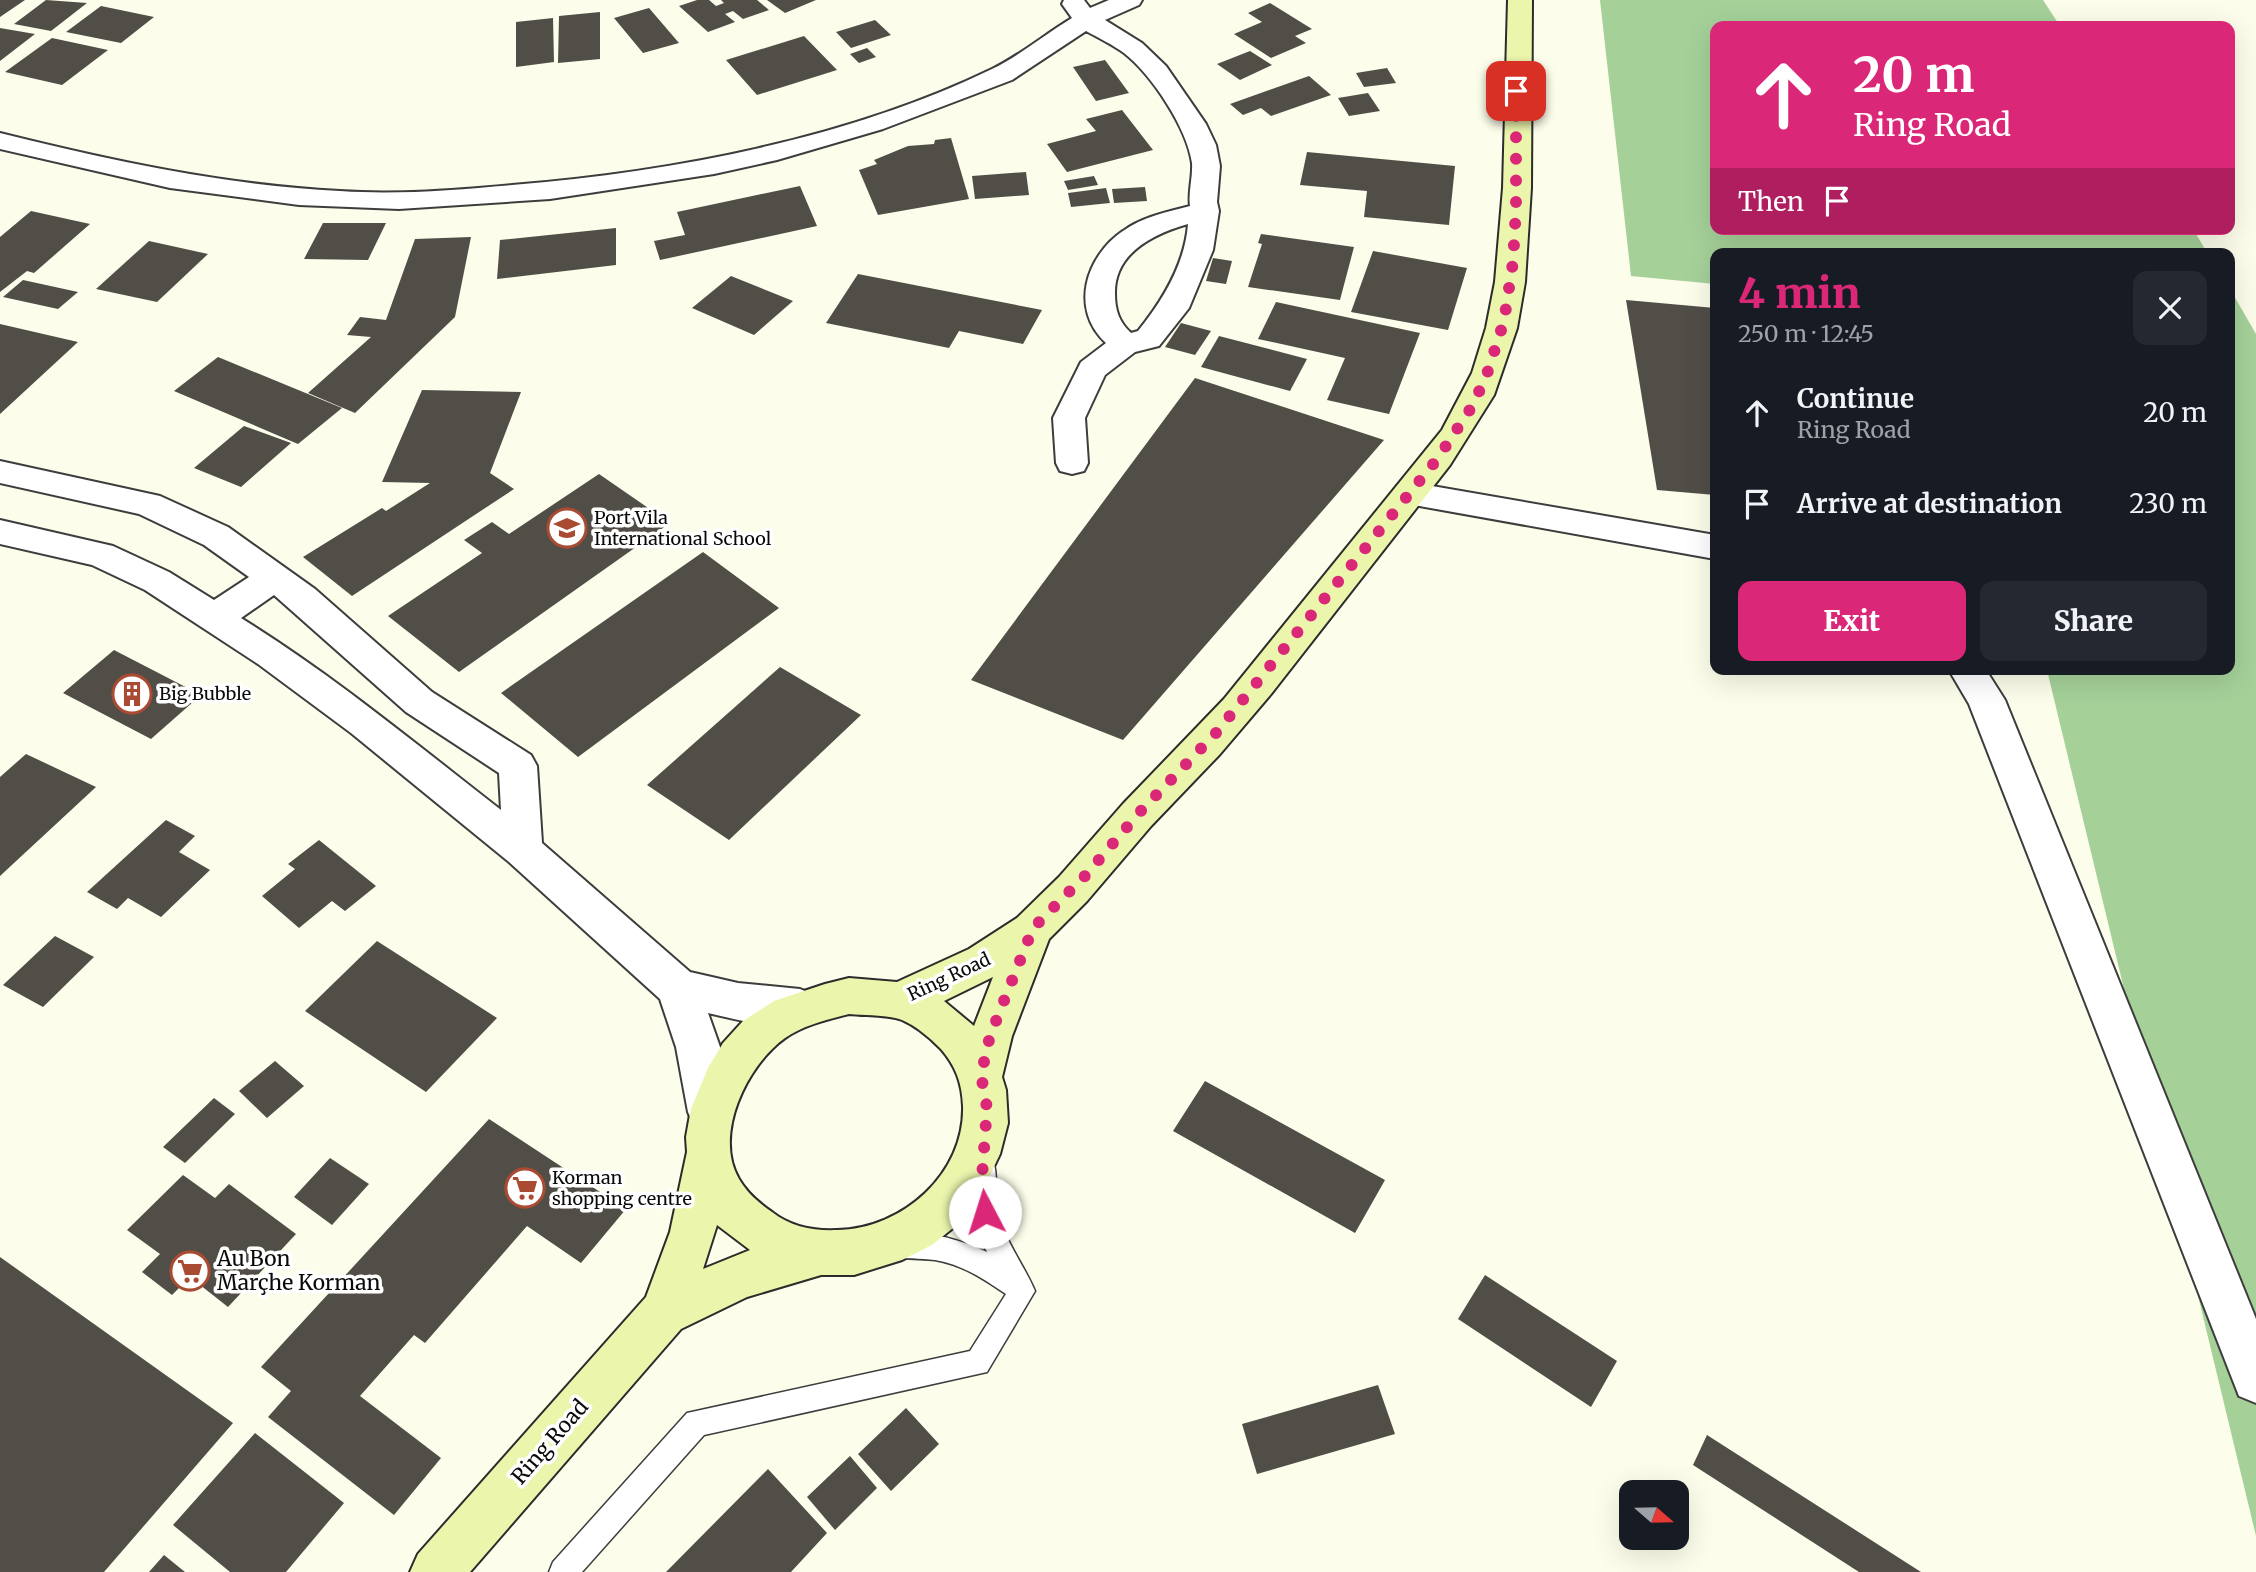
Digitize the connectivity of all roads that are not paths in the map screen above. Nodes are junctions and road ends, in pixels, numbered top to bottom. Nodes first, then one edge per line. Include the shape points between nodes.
1 (1129, 0) edge
2 (1520, 0) edge
3 (1078, 10) edge
4 (0, 141) edge
5 (27, 148) junction
6 (0, 170) edge
7 (1205, 211) junction
8 (1125, 344) junction
9 (1072, 463) dead end
10 (13, 474) edge
11 (1409, 494) junction
12 (148, 504) junction
13 (0, 505) edge
14 (0, 532) edge
15 (1710, 546) edge
16 (89, 552) junction
17 (274, 577) junction
18 (215, 618) junction
19 (1969, 675) edge
20 (523, 849) junction
21 (1033, 928) junction
22 (678, 988) junction
23 (898, 1000) junction
24 (800, 1008) junction
25 (981, 1075) junction
26 (709, 1134) junction
27 (983, 1143) junction
28 (878, 1246) junction
29 (821, 1253) junction
30 (1022, 1291) junction
31 (664, 1312) junction
32 (2256, 1379) edge
33 (436, 1572) edge
34 (563, 1572) edge

1 - 3 street
2 - 11 main road, Ring Road via 1516,221 1504,321 1473,405
3 - 5 street via 1004,74 888,119 694,171 617,183 416,201 342,200 197,183
3 - 7 street via 1133,48 1157,72 1192,124 1206,166
4 - 5 street
5 - 6 street
7 - 8 street via 1198,250 1178,301 1148,339
7 - 8 street via 1135,235 1108,261 1098,309 1103,322
8 - 9 street via 1093,369 1069,418
10 - 12 street
10 - 13 street
11 - 15 street
11 - 21 main road, Ring Road via 1216,733
12 - 16 street
12 - 17 street via 216,536
14 - 16 street
16 - 18 street via 157,581
17 - 18 street
17 - 20 street via 419,702 518,766
18 - 20 street via 363,723
19 - 32 street via 1986,700
20 - 22 street
21 - 23 main road, Ring Road via 971,970
21 - 25 main road, Ring Road via 990,1036
22 - 24 street
22 - 26 street via 698,1047
23 - 24 main road, Ring Road via 849,996
23 - 25 main road via 934,1016 962,1042
24 - 26 main road, Ring Road via 759,1033 728,1069
25 - 27 main road via 987,1108
26 - 29 main road via 721,1192 745,1223 780,1243
26 - 31 main road, Ring Road via 692,1232
27 - 28 main road via 969,1175 946,1205 915,1230
27 - 30 lane via 985,1212 995,1246
28 - 29 main road
28 - 30 lane via 914,1245 982,1262
29 - 31 main road, Ring Road via 740,1276
30 - 34 lane via 978,1363 697,1423
31 - 33 main road, Ring Road

